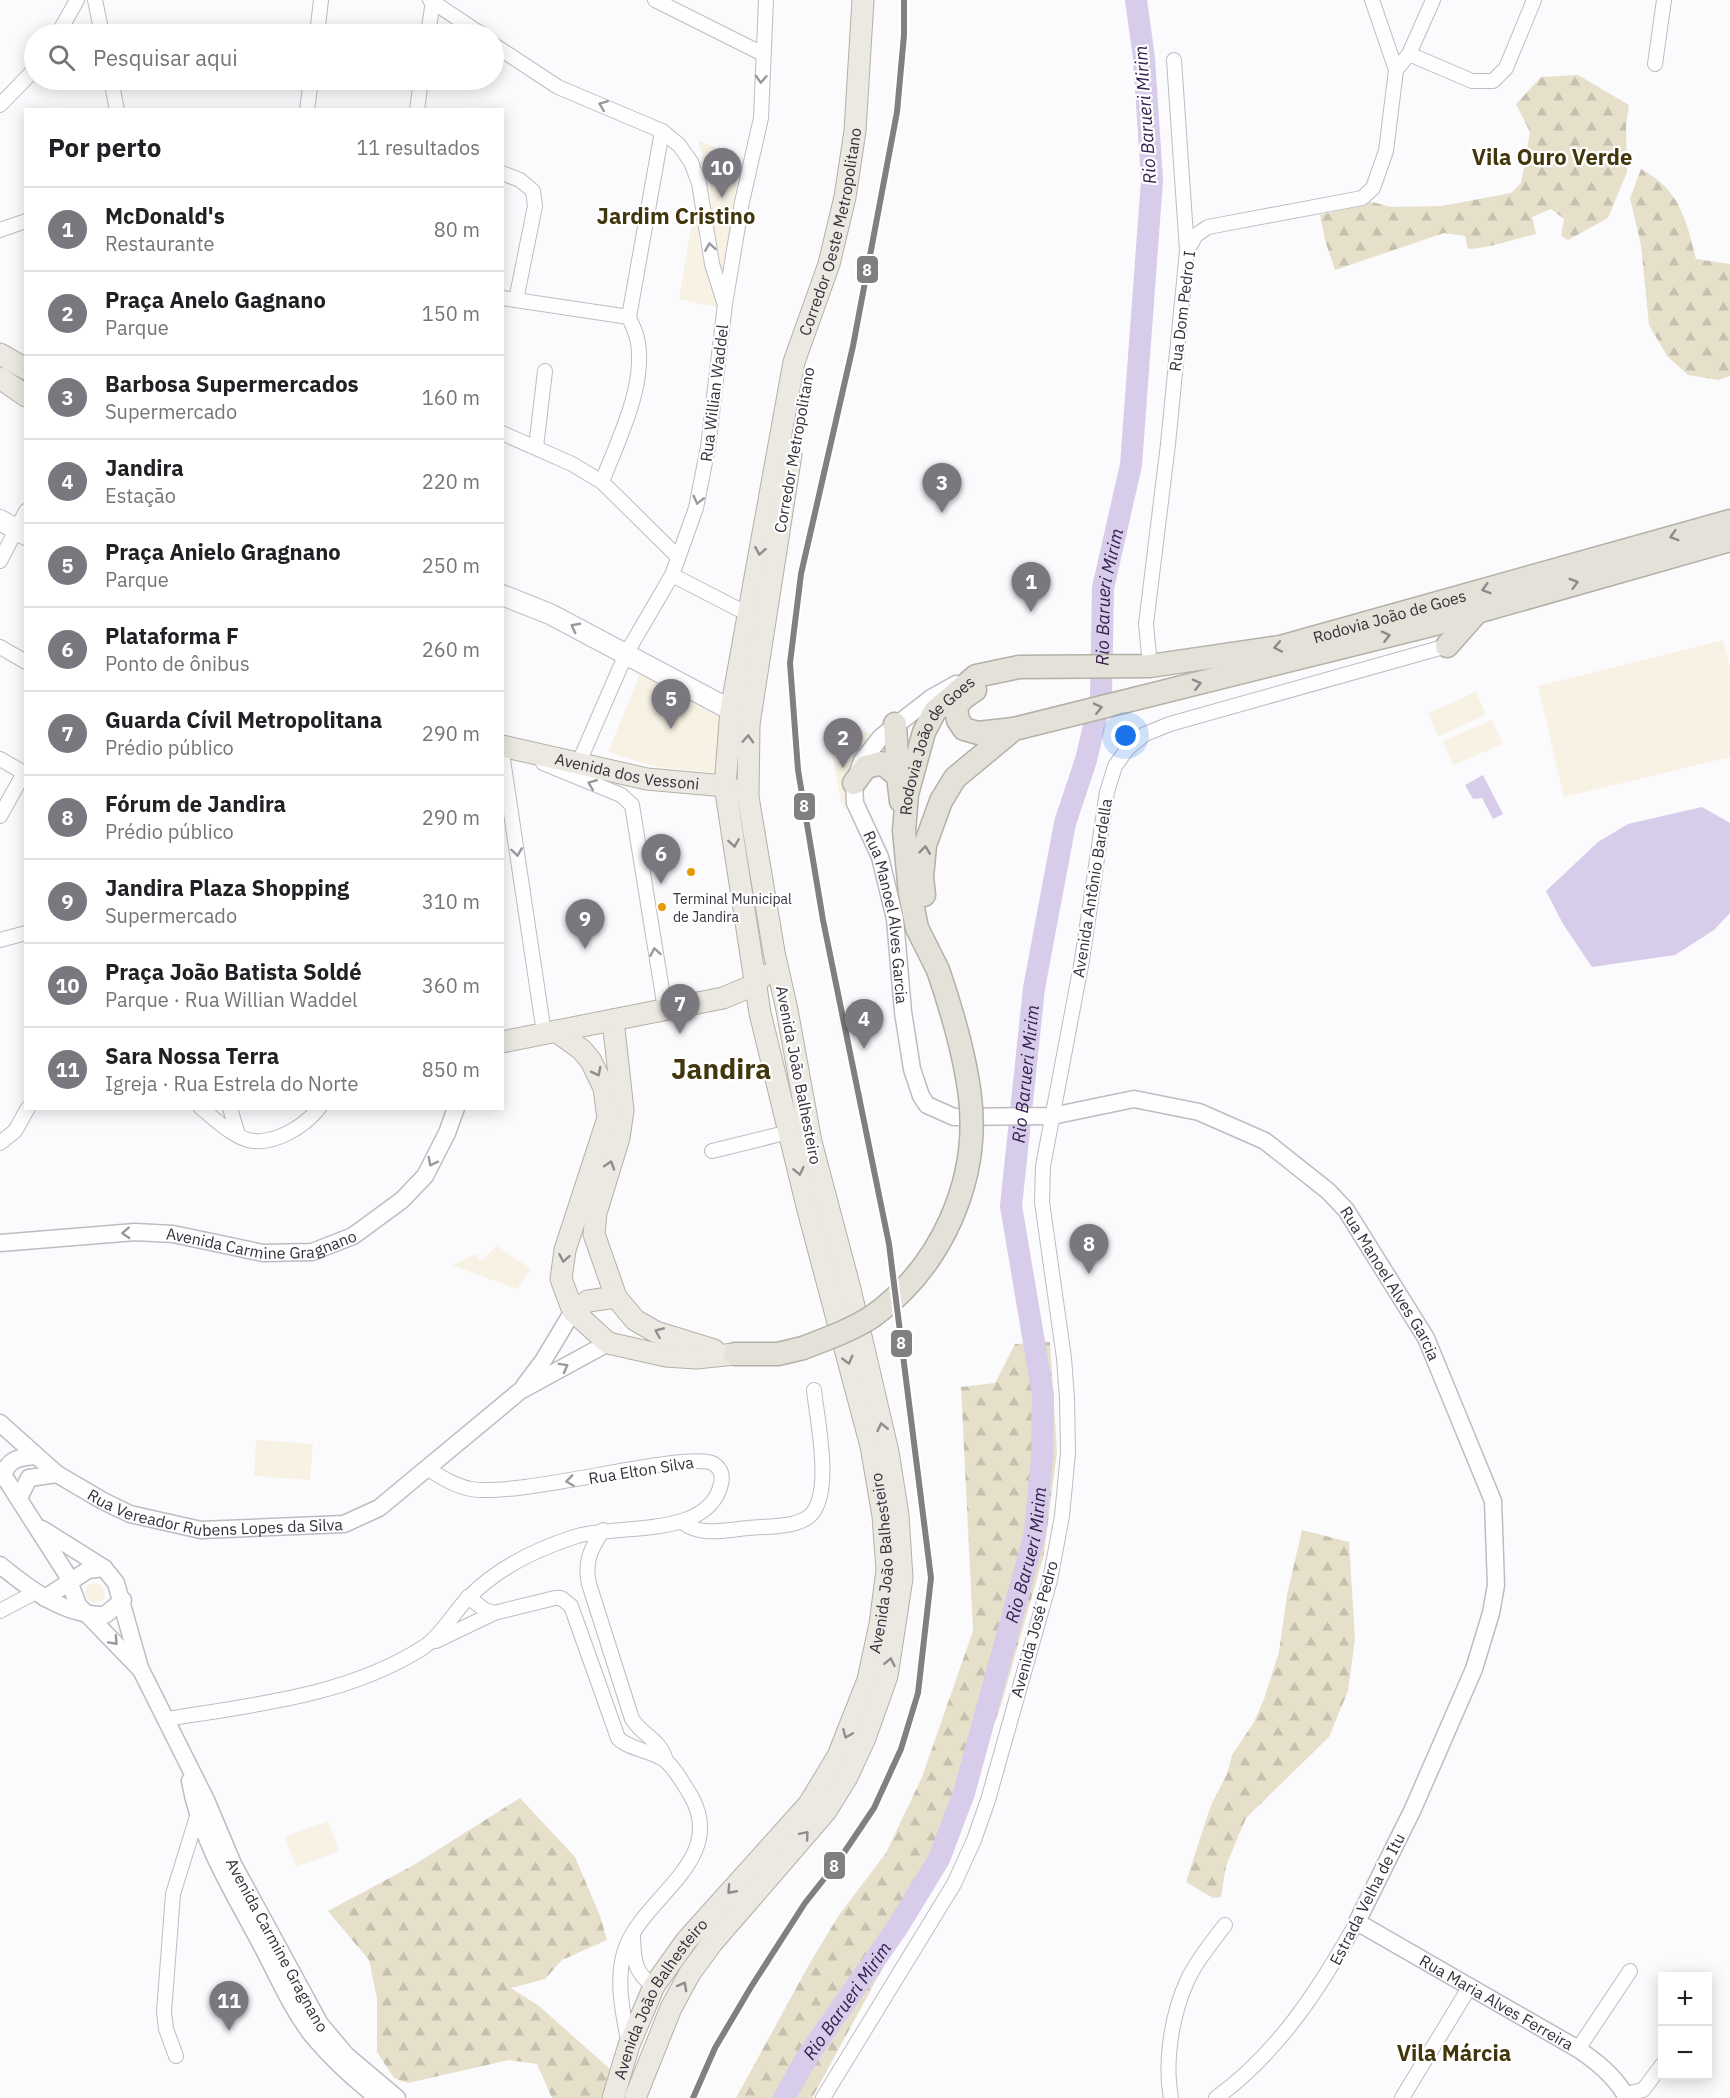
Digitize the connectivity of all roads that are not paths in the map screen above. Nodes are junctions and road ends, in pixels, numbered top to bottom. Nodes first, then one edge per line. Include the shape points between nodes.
1 (76, 0) edge
2 (95, 0) edge
3 (321, 0) edge
4 (655, 0) edge
5 (766, 0) edge
6 (863, 0) edge
7 (870, 0) edge
8 (875, 0) edge
9 (1372, 0) edge
10 (1433, 0) edge
11 (1534, 0) edge
12 (1664, 0) edge
13 (431, 1) edge
14 (63, 24) edge
15 (100, 24) edge
16 (317, 24) edge
17 (429, 24) edge
18 (466, 24) edge
19 (874, 44) junction
20 (504, 52) edge
21 (763, 54) junction
22 (1409, 54) junction
23 (1174, 60) dead end
24 (1655, 64) dead end
25 (1396, 70) junction
26 (24, 80) edge
27 (113, 90) edge
28 (310, 90) edge
29 (420, 90) edge
30 (0, 105) edge
31 (117, 108) edge
32 (307, 108) edge
33 (417, 108) edge
34 (662, 131) junction
35 (504, 174) edge
36 (24, 221) edge
37 (0, 230) edge
38 (1187, 251) junction
39 (509, 299) edge
40 (725, 304) junction
41 (629, 316) junction
42 (0, 354) edge
43 (24, 368) edge
44 (545, 371) dead end
45 (0, 378) edge
46 (24, 395) edge
47 (504, 434) edge
48 (536, 447) junction
49 (602, 482) junction
50 (24, 514) edge
51 (1730, 521) edge
52 (14, 528) edge
53 (1730, 540) edge
54 (678, 557) junction
55 (0, 561) edge
56 (672, 575) junction
57 (504, 596) edge
58 (740, 610) dead end
59 (1479, 610) junction
60 (1434, 624) junction
61 (0, 647) edge
62 (1440, 648) junction
63 (626, 654) junction
64 (24, 661) edge
65 (1139, 666) junction
66 (1000, 671) junction
67 (976, 676) junction
68 (1133, 700) junction
69 (731, 710) junction
70 (895, 724) junction
71 (1014, 729) junction
72 (504, 746) edge
73 (504, 747) edge
74 (0, 759) edge
75 (579, 762) junction
76 (504, 765) edge
77 (24, 772) edge
78 (24, 775) edge
79 (898, 776) junction
80 (854, 783) junction
81 (724, 786) junction
82 (748, 798) junction
83 (0, 816) edge
84 (904, 831) junction
85 (24, 934) edge
86 (0, 940) edge
87 (774, 952) junction
88 (933, 960) junction
89 (754, 985) junction
90 (723, 998) junction
91 (665, 1010) junction
92 (760, 1013) junction
93 (613, 1020) junction
94 (550, 1032) junction
95 (504, 1042) edge
96 (27, 1110) edge
97 (204, 1110) edge
98 (231, 1110) edge
99 (317, 1110) edge
100 (455, 1110) edge
101 (1046, 1116) junction
102 (789, 1132) junction
103 (237, 1135) junction
104 (0, 1143) edge
105 (712, 1151) dead end
106 (0, 1243) edge
107 (616, 1297) junction
108 (573, 1311) junction
109 (635, 1320) junction
110 (608, 1343) junction
111 (735, 1354) junction
112 (814, 1390) dead end
113 (520, 1391) junction
114 (0, 1423) edge
115 (36, 1456) junction
116 (428, 1469) junction
117 (2, 1473) edge
118 (57, 1474) junction
119 (19, 1498) junction
120 (682, 1522) junction
121 (37, 1524) junction
122 (603, 1530) junction
123 (0, 1565) edge
124 (104, 1568) junction
125 (70, 1581) junction
126 (40, 1595) junction
127 (468, 1597) junction
128 (123, 1600) junction
129 (0, 1611) edge
130 (494, 1613) junction
131 (86, 1614) junction
132 (427, 1645) junction
133 (1474, 1669) joint
134 (141, 1670) junction
135 (166, 1719) junction
136 (666, 1761) junction
137 (202, 1806) junction
138 (1357, 1923) junction
139 (1225, 1925) dead end
140 (633, 1935) junction
141 (1630, 1971) dead end
142 (654, 1986) junction
143 (1469, 1988) junction
144 (629, 2045) junction
145 (1578, 2049) junction
146 (176, 2056) dead end
147 (1658, 2070) edge
148 (1625, 2096) edge
149 (378, 2098) edge
150 (397, 2098) edge
151 (613, 2098) edge
152 (628, 2098) edge
153 (636, 2098) edge
154 (823, 2098) edge
155 (1171, 2098) edge
156 (1216, 2098) edge
157 (1402, 2098) edge

1 - 14 street
2 - 15 street
3 - 16 street
4 - 21 street
5 - 21 street, Rua Willian Waddel
6 -> 69 main road, Corredor Oeste Metropolitano via 855,131 845,197 829,264 794,362
7 - 19 main road
8 - 19 main road, Corredor Metropolitano
9 - 25 street
10 - 22 street
11 - 22 street via 1506,68 1493,81 1472,81
12 - 24 street
13 - 17 street
13 - 18 street
82 -> 19 main road, Corredor Metropolitano via 749,724 796,418 810,355 854,216 872,104
34 -> 20 street via 558,87
21 -> 40 street, Rua Willian Waddel via 761,118
22 - 25 street
23 - 38 street
25 - 38 street, Rua Dom Pedro I via 1386,151 1373,188 1362,198 1209,226 1196,235
26 - 30 street
27 - 31 street
28 - 32 street
29 - 33 street
40 -> 34 street via 712,264 699,183 685,154
34 - 41 street
35 - 39 street via 533,191 535,206
36 - 37 street
38 - 65 street, Rua Dom Pedro I via 1168,444
39 - 41 street
40 -> 54 street, Rua Willian Waddel via 702,483
41 - 49 street via 638,341 639,366
42 - 43 main road
44 - 48 street
45 - 46 main road
47 - 48 street
48 - 49 street
49 - 54 street
50 - 52 street
51 -> 65 highway, Rodovia João de Goes via 1280,647
52 - 55 street
59 -> 53 highway, Rodovia João de Goes
54 - 56 street, Rua Willian Waddel
56 - 58 street
56 - 63 street, Rua Willian Waddel
63 -> 57 main road via 550,614
59 - 60 highway, Rodovia João de Goes
59 - 62 highway
60 - 62 highway
68 -> 60 highway, Rodovia João de Goes
61 - 64 street
62 - 101 street, Avenida Antônio Bardella via 1203,713 1145,734 1128,748 1115,766 1106,795 1082,960
63 - 69 main road
63 - 75 street, Rua Willian Waddel
65 - 66 highway, Rodovia João de Goes via 1019,667
65 - 68 highway via 1152,678
66 - 67 highway, Rodovia João de Goes
66 - 71 highway via 962,699 956,708 958,720 964,729 978,733
67 - 70 street via 931,698
67 - 84 highway, Rodovia João de Goes via 935,711 924,732 907,794
71 -> 68 highway, Rodovia João de Goes
69 - 81 main road, Corredor Oeste Metropolitano
70 - 79 highway
70 - 80 street via 870,748
88 -> 71 highway, Rodovia João de Goes via 922,877 930,824 956,778
72 - 75 main road, Avenida dos Vessoni
91 -> 73 street via 632,805 621,795
74 - 77 street
75 - 81 main road, Avenida dos Vessoni via 647,778
76 -> 94 street
78 - 83 street
79 - 80 highway via 882,763 866,767
79 - 84 highway
80 - 101 street, Rua Manoel Alves Garcia via 855,803 880,856 895,920 903,1012 912,1069 921,1096 927,1105 954,1118
81 - 82 main road, Avenida dos Vessoni
81 -> 89 main road, Avenida João Balhesteiro
82 - 87 main road, Avenida João Balhesteiro
84 - 88 highway, Rodovia João de Goes via 915,920
85 - 86 street
87 - 89 main road via 770,966
153 -> 87 main road, Avenida João Balhesteiro via 671,2008 690,1973 826,1811 847,1777 887,1676 897,1618 901,1567 888,1452 812,1148
88 - 111 highway, bridge via 960,1046 970,1100 971,1143 961,1196 941,1241 898,1296 871,1317 802,1348 778,1354
89 - 90 main road
89 - 92 main road, Avenida João Balhesteiro
90 - 91 main road
90 - 92 main road
91 - 93 main road
92 - 102 main road, Avenida João Balhesteiro
93 - 94 main road
107 -> 93 main road via 594,1234 623,1110
94 - 95 main road
94 -> 108 main road via 582,1050 591,1061 604,1088 608,1118 565,1250 561,1279
96 - 104 street via 15,1131
97 - 103 street
98 - 103 street
99 - 103 street via 298,1128 273,1138 249,1140
100 -> 106 street, Avenida Carmine Gragnano via 425,1176 380,1218 334,1245 312,1252 263,1253 173,1234 135,1232
101 - 133 street, Rua Manoel Alves Garcia via 1134,1099 1199,1112 1265,1142 1302,1169 1346,1210 1426,1338 1493,1501 1496,1585
101 - 154 street, Avenida José Pedro via 1042,1202 1064,1358 1068,1453 1050,1580 974,1840 954,1884
102 - 105 street
102 -> 142 main road, Avenida João Balhesteiro via 871,1446 887,1570 880,1624 868,1680 838,1756 823,1781 802,1811 686,1941
107 - 108 main road via 588,1301
107 - 109 main road
108 - 110 main road
108 - 113 street, Rua Vereador Rubens Lopes da Silva
109 - 110 main road, Rua Vereador Rubens Lopes da Silva
111 -> 109 main road via 663,1335
110 - 111 main road via 666,1356
113 -> 110 street, Rua Vereador Rubens Lopes da Silva
112 - 120 street via 823,1487 815,1510 806,1519 789,1524 712,1532 692,1530
113 - 116 street, Rua Vereador Rubens Lopes da Silva
114 - 115 street, Rua Vereador Rubens Lopes da Silva
115 - 117 street via 19,1458
115 - 118 street, Rua Vereador Rubens Lopes da Silva
116 - 118 street, Rua Vereador Rubens Lopes da Silva via 379,1508 344,1524 230,1530 201,1530 130,1514
120 -> 116 street, Rua Elton Silva via 710,1504 720,1490 723,1478 712,1462 686,1460 488,1491 468,1489
117 - 119 street, Avenida Carmine Gragnano
118 - 119 street via 29,1478
119 - 121 street, Avenida Carmine Gragnano
120 - 122 street, Rua Elton Silva via 656,1528
121 - 124 street, Avenida Carmine Gragnano
121 - 125 street, Avenida Carmine Gragnano
122 - 127 street, Rua Elton Silva via 546,1548 508,1567
122 - 136 street via 588,1558 589,1584 633,1719 661,1746
123 - 126 street
124 - 125 street via 88,1570
124 - 128 street, Avenida Carmine Gragnano
125 - 126 street
125 - 131 street, Avenida Carmine Gragnano via 78,1605
126 - 129 street
126 - 131 street
127 - 130 street
127 - 132 street, Rua Elton Silva
128 - 131 street via 105,1615
128 - 134 street, Avenida Carmine Gragnano
130 - 132 street
130 - 136 street via 555,1598 567,1601 618,1738
131 -> 134 street, Avenida Carmine Gragnano
132 - 135 street, Rua Elton Silva via 337,1686
133 - 138 street, Estrada Velha de Itu via 1413,1809
134 - 135 street, Avenida Carmine Gragnano
135 - 137 street, Avenida Carmine Gragnano
136 - 140 street via 693,1801 700,1833 682,1874
137 - 146 street via 173,1893 168,1941 164,2012
137 - 149 street, Avenida Carmine Gragnano via 222,1871 296,2012 326,2049
137 - 150 street, Avenida Carmine Gragnano via 320,2024 346,2055
138 - 143 street, Rua Maria Alves Ferreira
138 - 156 street, Estrada Velha de Itu via 1296,2020 1246,2075
139 - 155 street via 1188,1978 1176,2013 1170,2054
140 - 142 street via 636,1968
140 - 144 street via 625,1950 621,1997
141 - 145 street
142 - 144 main road, Avenida João Balhesteiro
142 - 152 main road via 659,1999 633,2071
143 - 145 street, Rua Maria Alves Ferreira
143 - 157 street
144 - 151 main road, Avenida João Balhesteiro
145 - 148 street, Rua Maria Alves Ferreira via 1601,2065
147 - 148 street via 1643,2090

